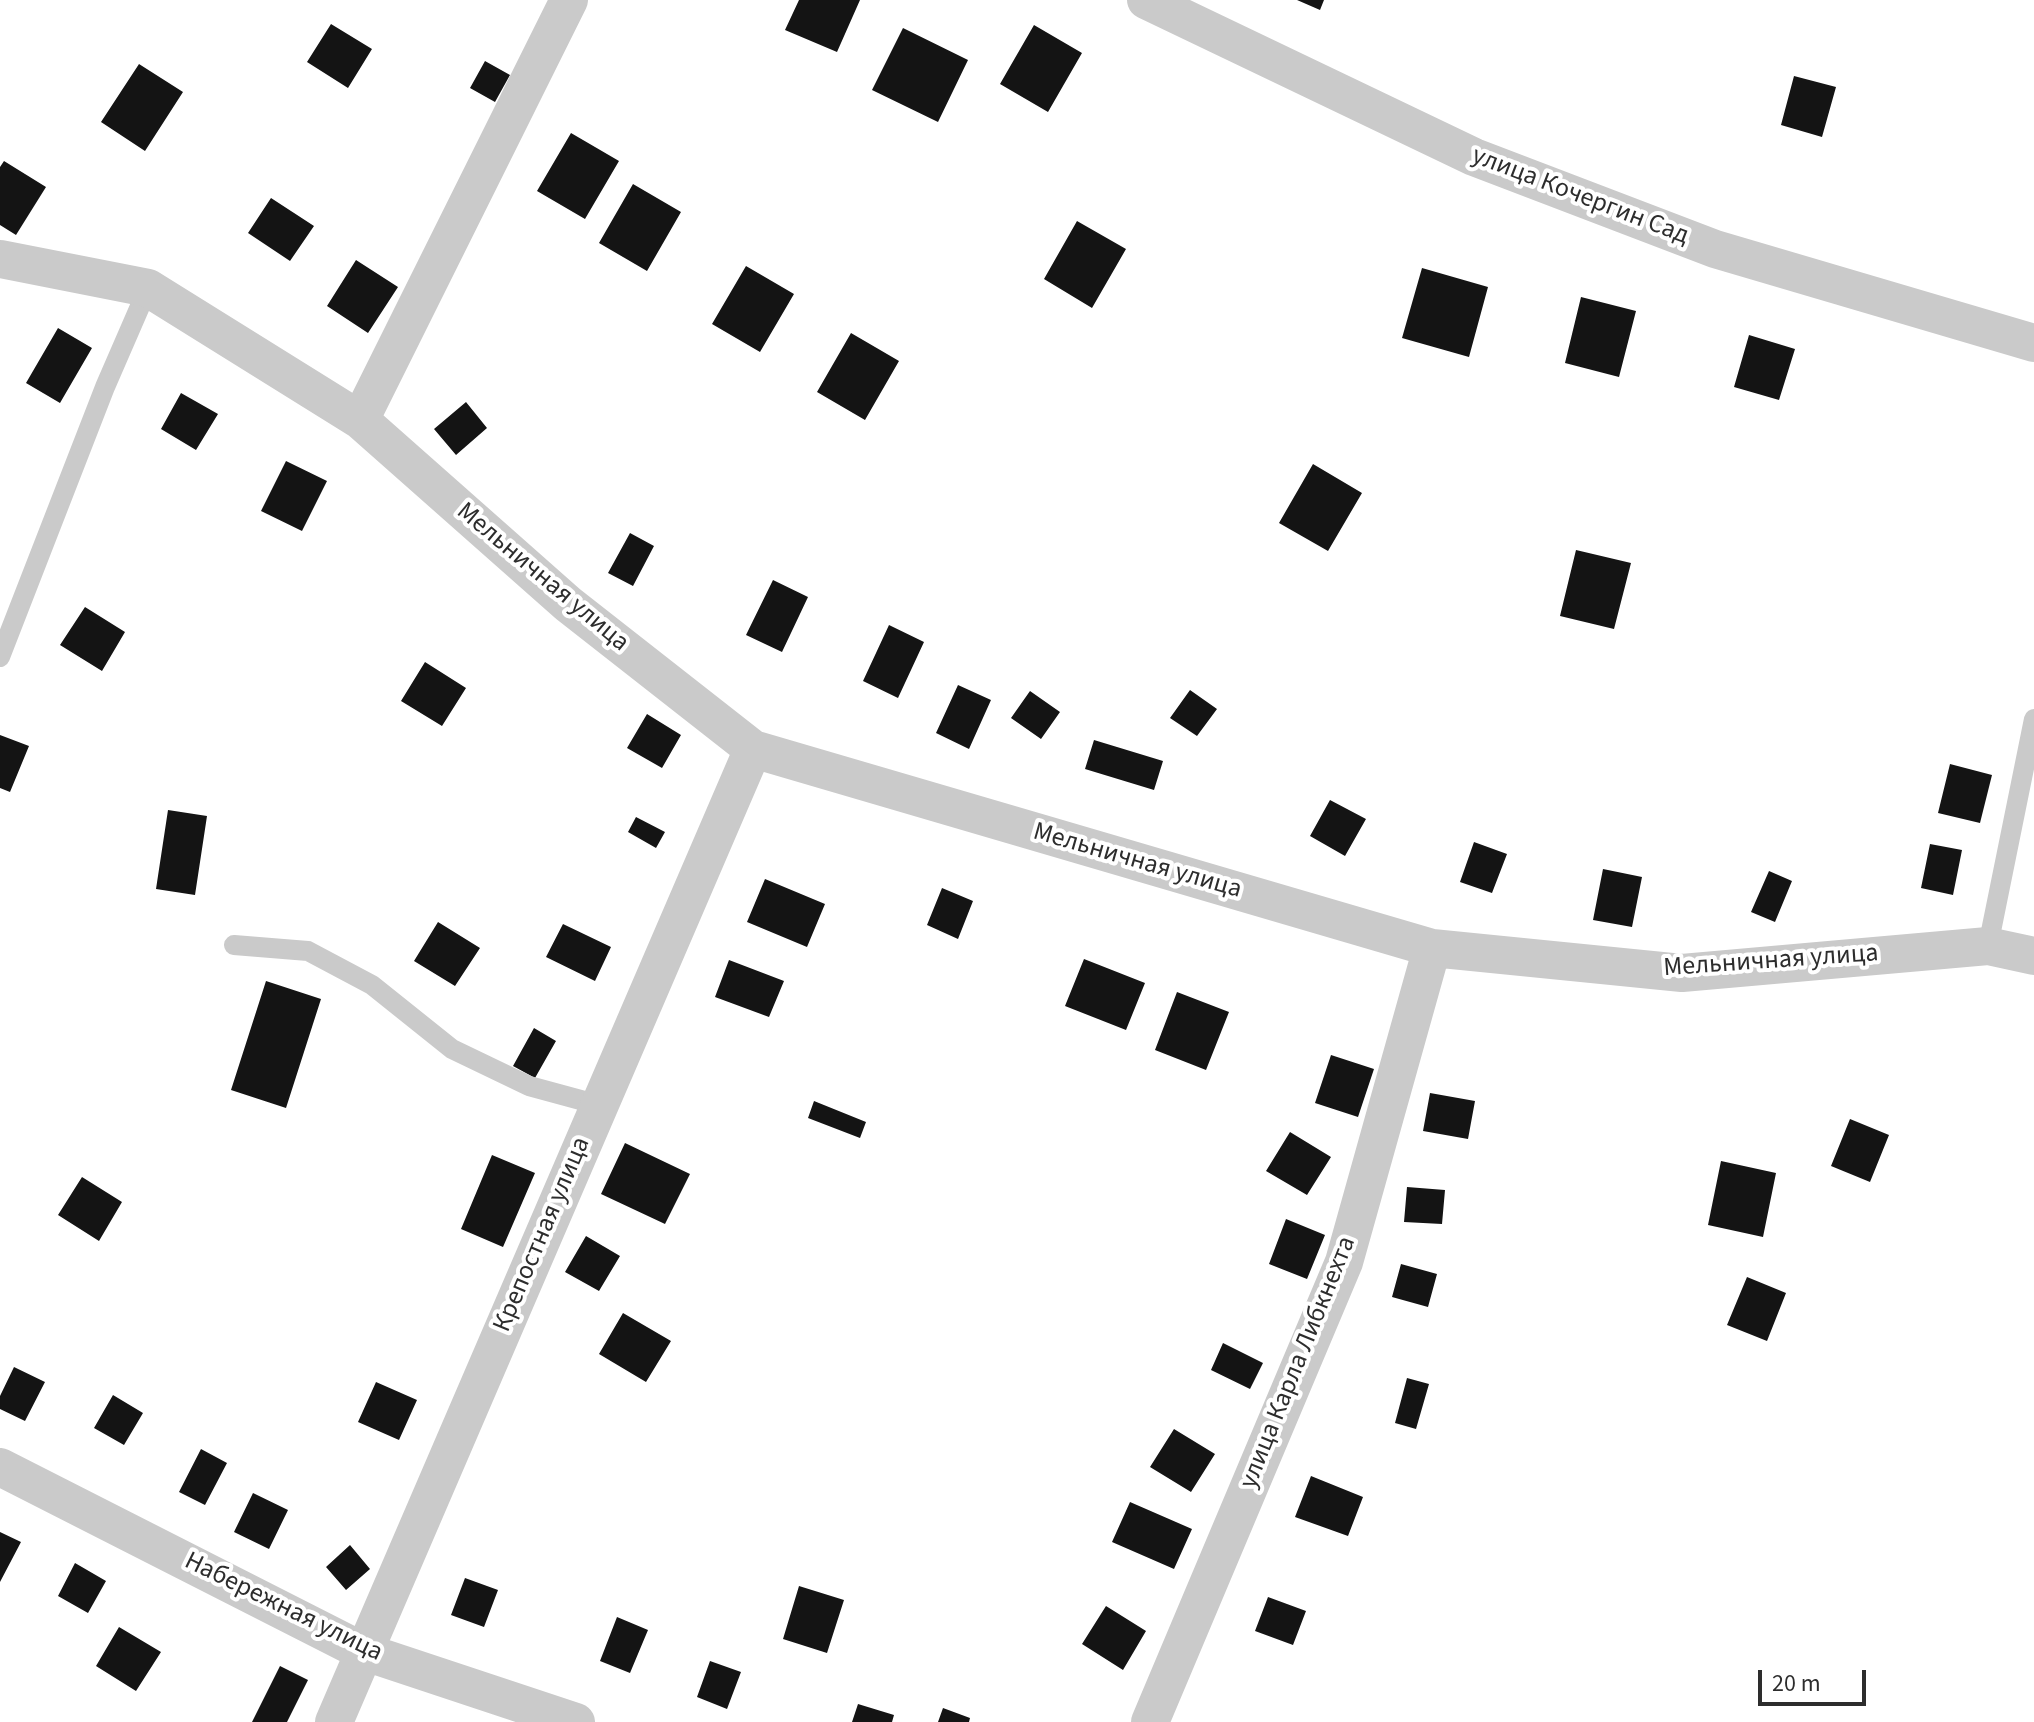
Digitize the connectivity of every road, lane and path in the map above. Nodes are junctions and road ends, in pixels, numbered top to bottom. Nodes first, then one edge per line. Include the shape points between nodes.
1 (569, 0) edge
2 (1146, 0) edge
3 (0, 259) edge
4 (148, 288) junction
5 (2034, 343) edge
6 (360, 420) junction
7 (0, 657) edge
8 (2034, 719) edge
9 (753, 749) junction
10 (234, 945) dead end
11 (1988, 946) junction
12 (1432, 948) junction
13 (2034, 956) edge
14 (599, 1105) junction
15 (0, 1467) edge
16 (362, 1651) junction
17 (334, 1722) edge
18 (576, 1722) edge
19 (1150, 1722) edge

1 - 6 street
2 - 5 street, улица Кочергин Сад via 1474,157 1715,249
3 - 4 street, Мельничная улица
4 - 6 street, Мельничная улица
4 - 7 lane
6 - 9 street, Мельничная улица via 568,604
8 - 11 lane
9 - 12 street, Мельничная улица
9 - 14 street, Крепостная улица
10 - 14 lane via 308,951 372,985 452,1049 529,1086
11 - 12 street, Мельничная улица via 1682,973
11 - 13 street, Мельничная улица
12 - 19 street, улица Карла Либкнехта via 1344,1262
14 - 16 street, Крепостная улица
15 - 16 street, Набережная улица
16 - 17 street, Крепостная улица
16 - 18 street, Набережная улица

